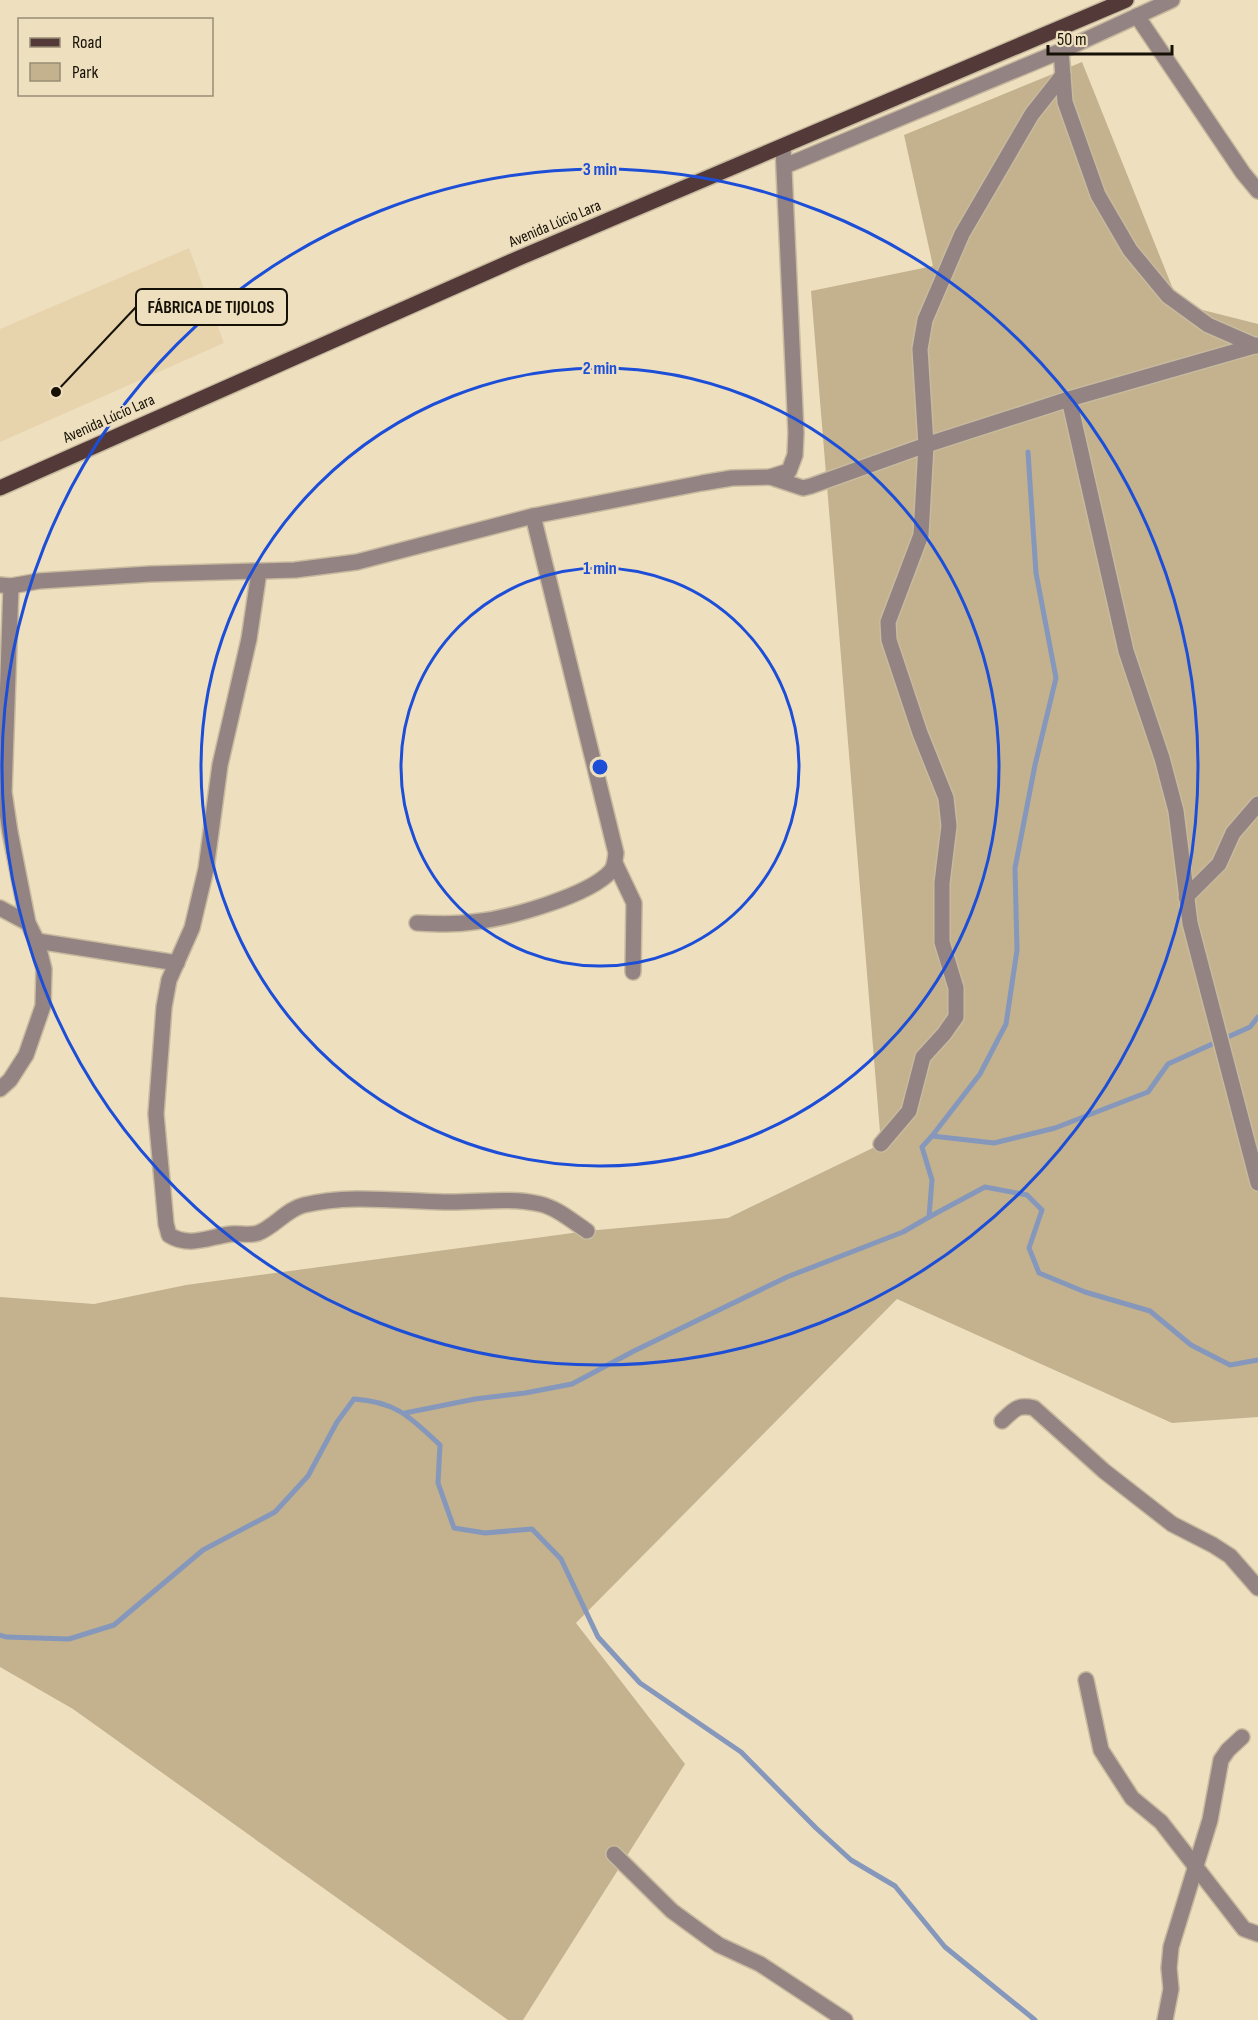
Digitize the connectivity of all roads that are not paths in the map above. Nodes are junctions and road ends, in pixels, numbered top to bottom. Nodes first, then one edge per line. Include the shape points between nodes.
1 (1126, 0) edge
2 (1172, 0) edge
3 (1137, 16) junction
4 (1060, 51) junction
5 (1063, 75) junction
6 (783, 147) junction
7 (785, 166) junction
8 (1258, 190) edge
9 (1257, 346) edge
10 (1069, 399) junction
11 (926, 445) junction
12 (770, 477) junction
13 (0, 488) edge
14 (533, 516) junction
15 (259, 572) junction
16 (6, 585) edge
17 (1258, 804) edge
18 (615, 864) junction
19 (1186, 897) junction
20 (0, 908) edge
21 (28, 923) junction
22 (417, 923) dead end
23 (37, 940) junction
24 (177, 963) junction
25 (633, 972) dead end
26 (0, 1089) edge
27 (881, 1144) dead end
28 (1258, 1182) edge
29 (587, 1231) dead end
30 (1002, 1421) dead end
31 (1258, 1588) edge
32 (1086, 1680) dead end
33 (1242, 1737) dead end
34 (614, 1854) dead end
35 (1196, 1865) junction
36 (1258, 1934) edge
37 (845, 2020) edge
38 (1165, 2020) edge

1 - 6 main road, Avenida Lúcio Lara
2 - 3 street
3 - 4 street
3 - 8 street
4 - 5 street
4 - 7 street
5 - 9 street via 1065,102 1098,195 1130,250 1168,296 1208,325
5 - 11 street via 1032,114 962,234 925,320 921,349
6 - 7 street
6 - 13 main road, Avenida Lúcio Lara via 510,262
7 - 12 street via 795,455 789,471
9 - 10 street
10 - 11 street
10 - 19 street via 1126,651 1176,811
11 - 12 street via 803,488
11 - 27 street via 921,535 888,622 920,733 946,798 949,826 942,883 942,942 956,988 956,1017 923,1057 909,1111
12 - 14 street via 732,478
14 - 15 street via 357,562
14 - 18 street via 616,853
15 - 16 street via 117,576
15 - 24 street via 249,639 220,765 206,870 192,928
16 - 21 street via 4,792
17 - 19 street via 1233,833 1219,864
18 - 22 street via 585,889 551,903 476,922
18 - 25 street via 634,903
19 - 28 street
20 - 21 street
21 - 23 street
23 - 24 street
23 - 26 street via 44,969 43,1006 26,1055
24 - 29 street via 164,1007 156,1114 169,1235 180,1242 195,1242 232,1234 256,1234 300,1206 337,1199 520,1200 543,1205
30 - 31 street via 1023,1406 1034,1408 1104,1471 1172,1524 1230,1556
32 - 35 street via 1101,1750 1132,1798 1161,1822
33 - 35 street via 1221,1760 1210,1820
34 - 37 street via 672,1911 709,1938 760,1964
35 - 36 street via 1244,1929
35 - 38 street via 1172,1947 1171,1989

